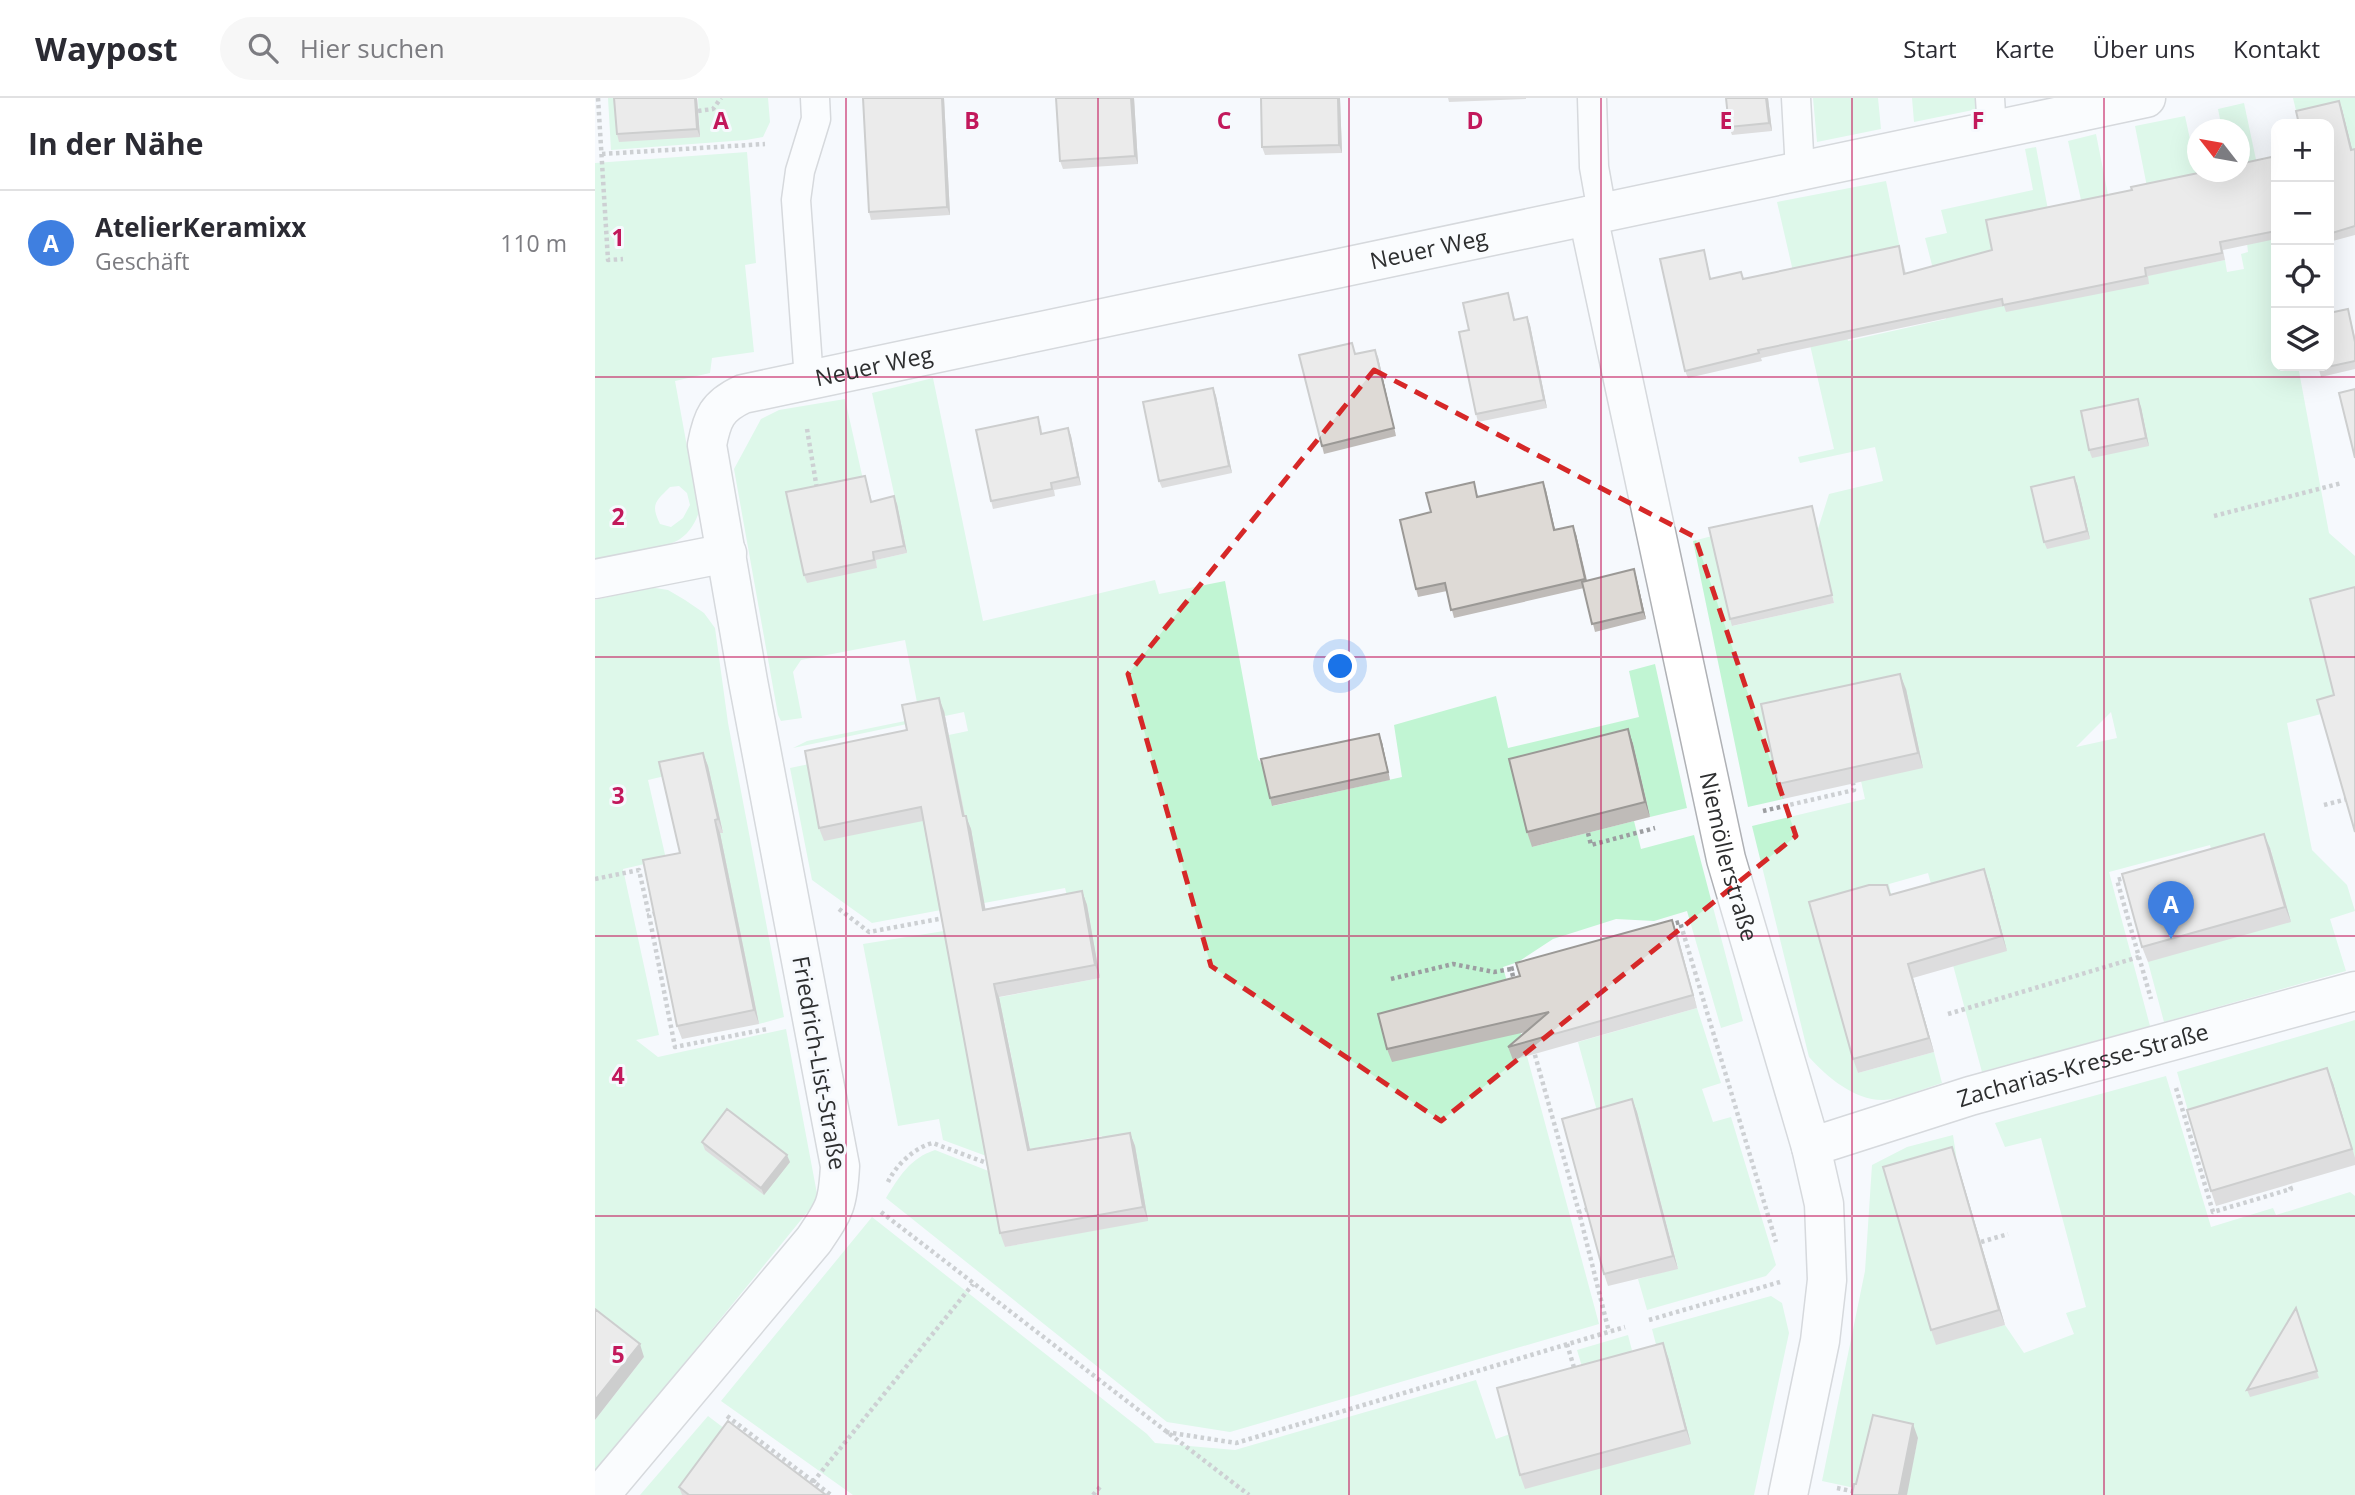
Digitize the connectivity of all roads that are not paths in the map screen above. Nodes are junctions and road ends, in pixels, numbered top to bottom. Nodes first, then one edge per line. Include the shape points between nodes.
1 (815, 98) edge
2 (1592, 98) edge
3 (1796, 98) edge
4 (2146, 98) edge
5 (1991, 114) edge
6 (1800, 171) junction
7 (1595, 214) junction
8 (805, 381) junction
9 (717, 412) joint
10 (727, 553) junction
11 (595, 579) edge
12 (2355, 991) edge
13 (1811, 1147) junction
14 (600, 1495) edge
15 (1788, 1495) edge

1 - 8 lane via 816,119 796,200
2 - 7 lane
3 - 6 lane
4 - 5 street, Neuer Weg
5 - 6 street, Neuer Weg
6 - 7 street, Neuer Weg
7 - 8 street, Neuer Weg
7 - 13 street, Niemöllerstraße via 1717,822
8 - 9 street, Neuer Weg via 743,394
9 - 10 street, Friedrich-List-Straße via 707,446
10 - 11 street
10 - 14 street, Friedrich-List-Straße via 840,1166 838,1198 814,1240
12 - 13 street, Zacharias-Kresse-Straße via 1970,1096
13 - 15 street, Niemöllerstraße via 1824,1204 1827,1280 1820,1341

